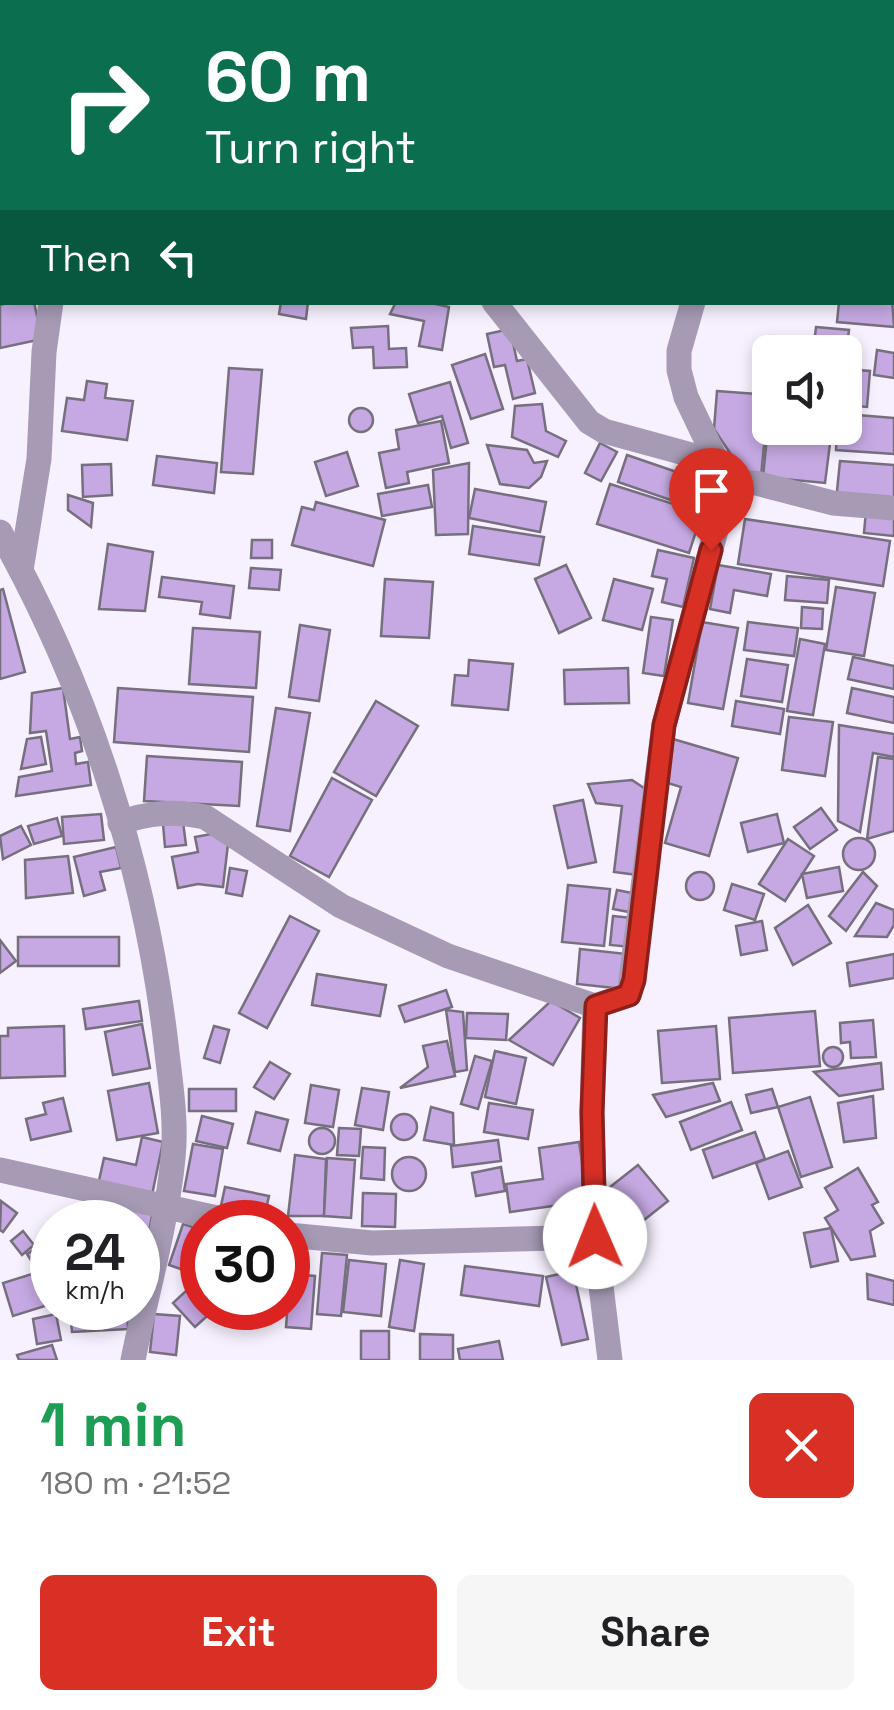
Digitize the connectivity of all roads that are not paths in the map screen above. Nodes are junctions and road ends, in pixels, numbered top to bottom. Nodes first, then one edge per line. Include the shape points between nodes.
1 (51, 305) edge
2 (496, 305) edge
3 (691, 305) edge
4 (720, 473) junction
5 (894, 508) edge
6 (0, 532) edge
7 (21, 570) junction
8 (120, 823) junction
9 (596, 1006) junction
10 (0, 1170) edge
11 (164, 1205) junction
12 (180, 1209) edge
13 (310, 1237) edge
14 (595, 1237) junction
15 (133, 1360) edge
16 (610, 1360) edge

1 - 7 street via 39,459
2 - 4 street via 589,422
3 - 4 street via 679,370
4 - 5 street via 833,503
4 - 9 street via 720,519 664,725 634,980 629,995
6 - 7 street
7 - 8 street via 56,638
8 - 9 street via 143,814 205,817 341,906 448,956
8 - 11 street via 143,902 172,1097 174,1155
9 - 14 street
10 - 11 street
11 - 12 street
11 - 15 street
13 - 14 street via 372,1242
14 - 16 street

